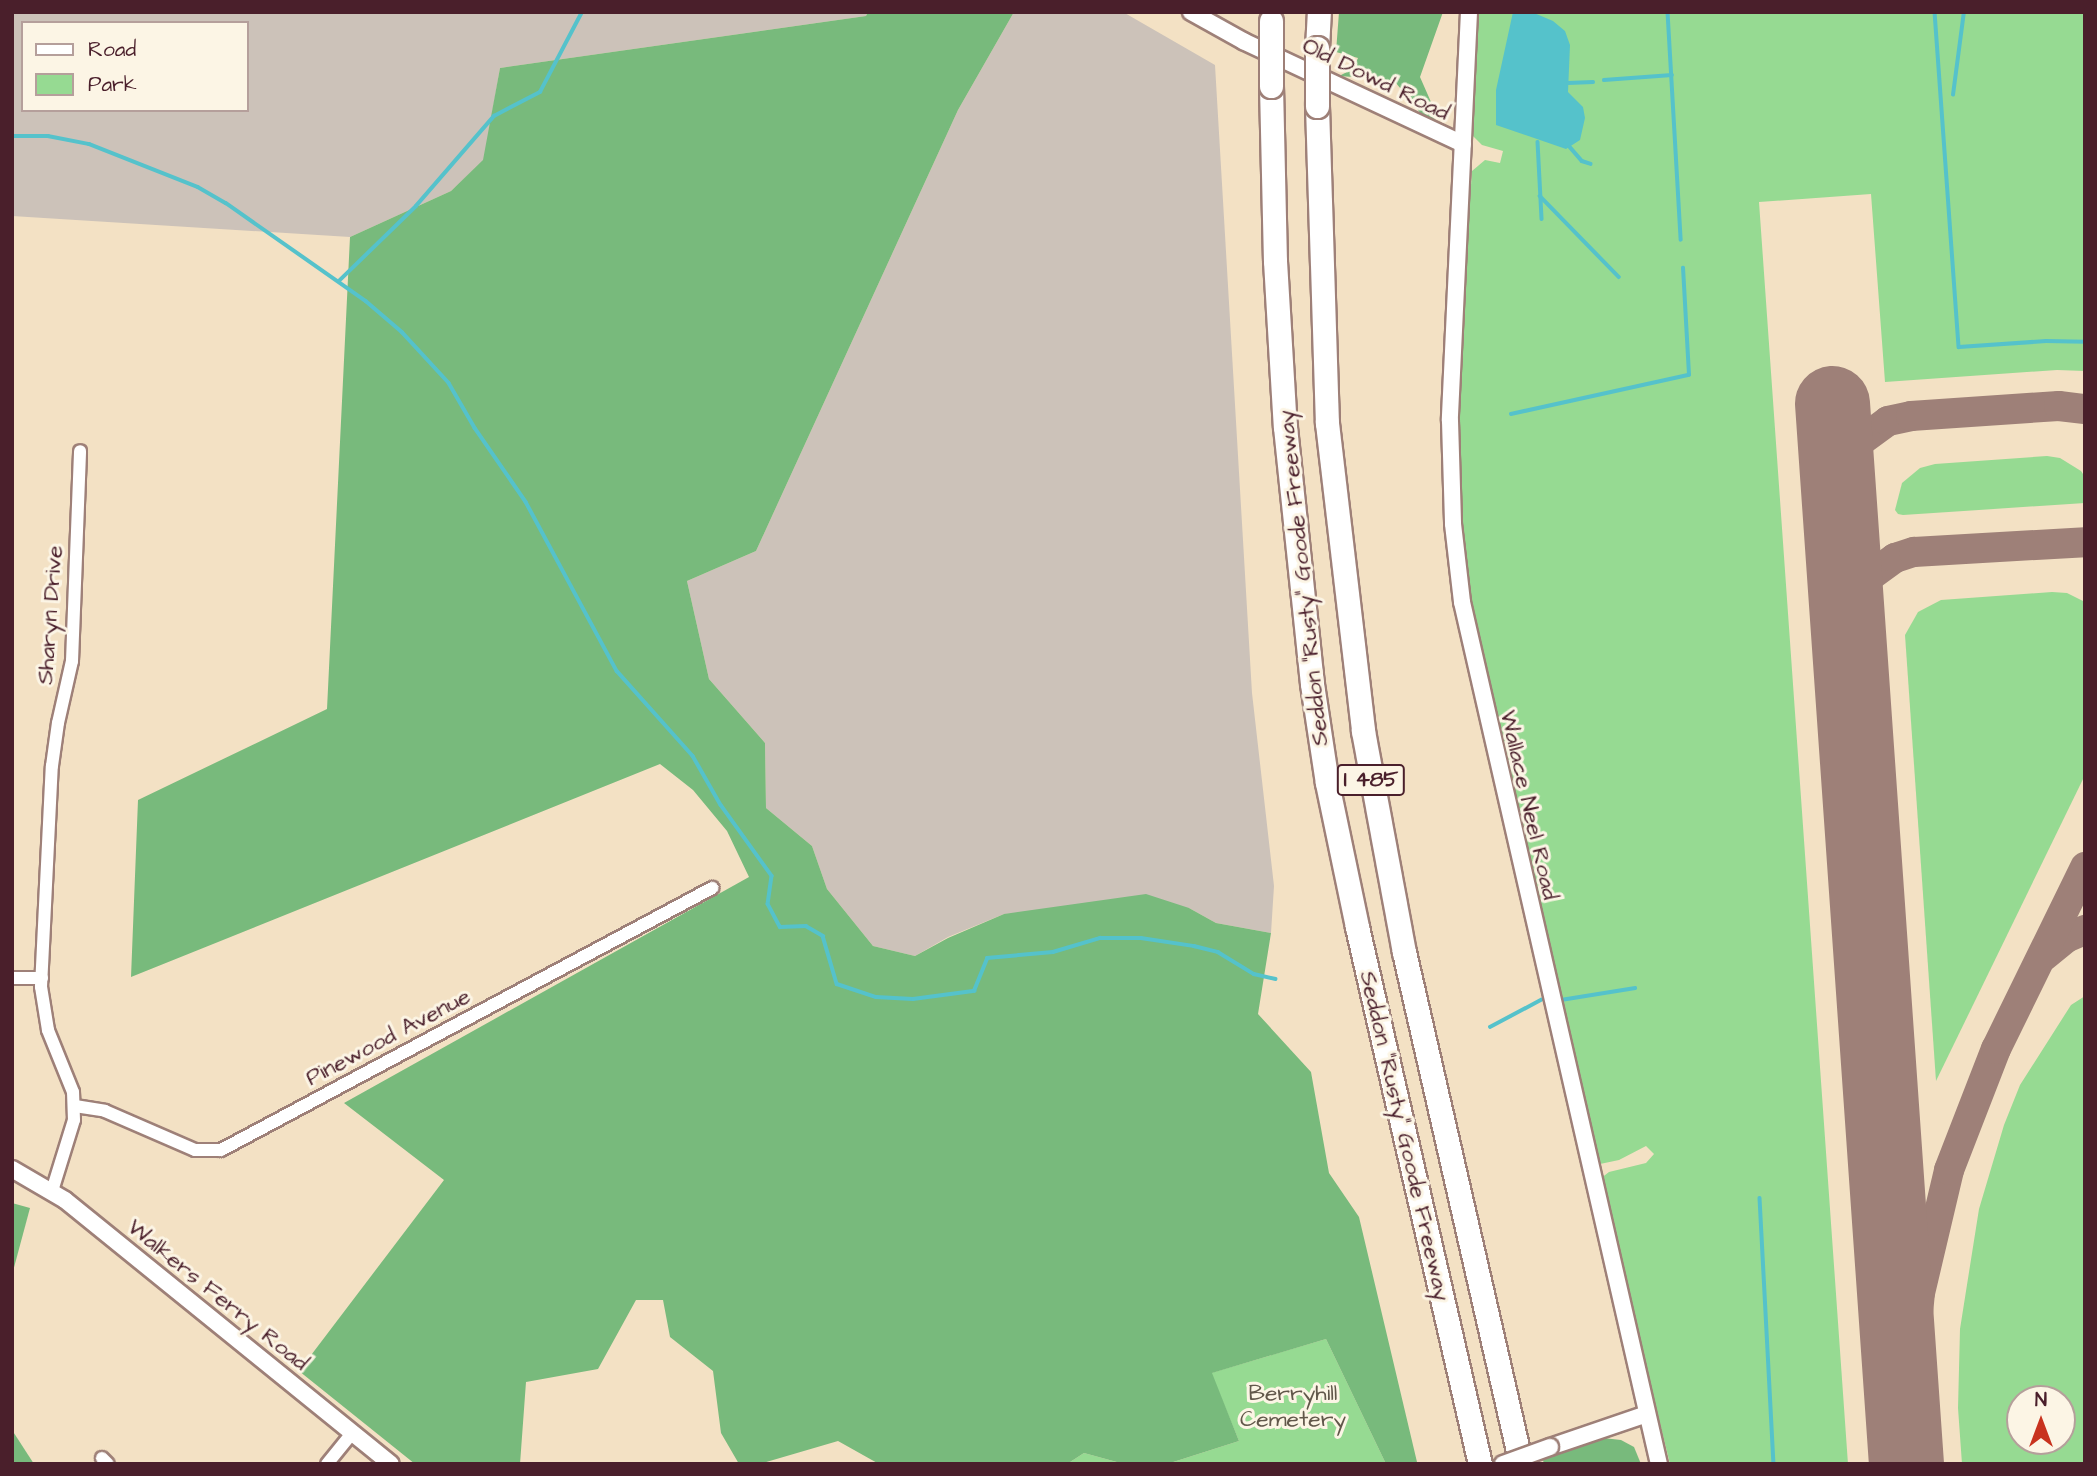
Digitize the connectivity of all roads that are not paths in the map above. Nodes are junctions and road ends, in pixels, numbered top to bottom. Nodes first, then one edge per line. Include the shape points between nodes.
1 (1191, 12) edge
2 (1319, 12) edge
3 (1469, 12) edge
4 (1272, 17) edge
5 (1462, 144) junction
6 (80, 451) dead end
7 (712, 888) dead end
8 (12, 978) edge
9 (42, 978) junction
10 (75, 1106) junction
11 (12, 1169) edge
12 (52, 1191) junction
13 (1647, 1414) junction
14 (352, 1433) junction
15 (327, 1464) edge
16 (391, 1464) edge
17 (1479, 1464) edge
18 (1503, 1464) edge
19 (1521, 1464) edge
20 (1658, 1464) edge

1 - 5 street, Old Dowd Road
2 - 19 highway, Seddon "Rusty" Goode Freeway / I 485, bridge via 1317,106 1326,423 1363,731 1404,952
3 - 5 street, Old Dowd Road
4 - 17 highway, Seddon "Rusty" Goode Freeway / I 485, bridge via 1275,261 1285,427 1312,684 1357,927
5 - 13 street, Wallace Neel Road via 1450,459 1462,602
6 - 9 street, Sharyn Drive via 72,661 52,766
7 - 10 street, Pinewood Avenue via 220,1150 195,1150 105,1111
8 - 9 street
9 - 10 street, Sharyn Drive via 48,1030
10 - 12 street, Sharyn Drive via 73,1127
11 - 12 street, Walkers Ferry Road
12 - 14 street, Walkers Ferry Road
13 - 18 street, bridge
13 - 20 street, Wallace Neel Road
14 - 15 street
14 - 16 street, Walkers Ferry Road

